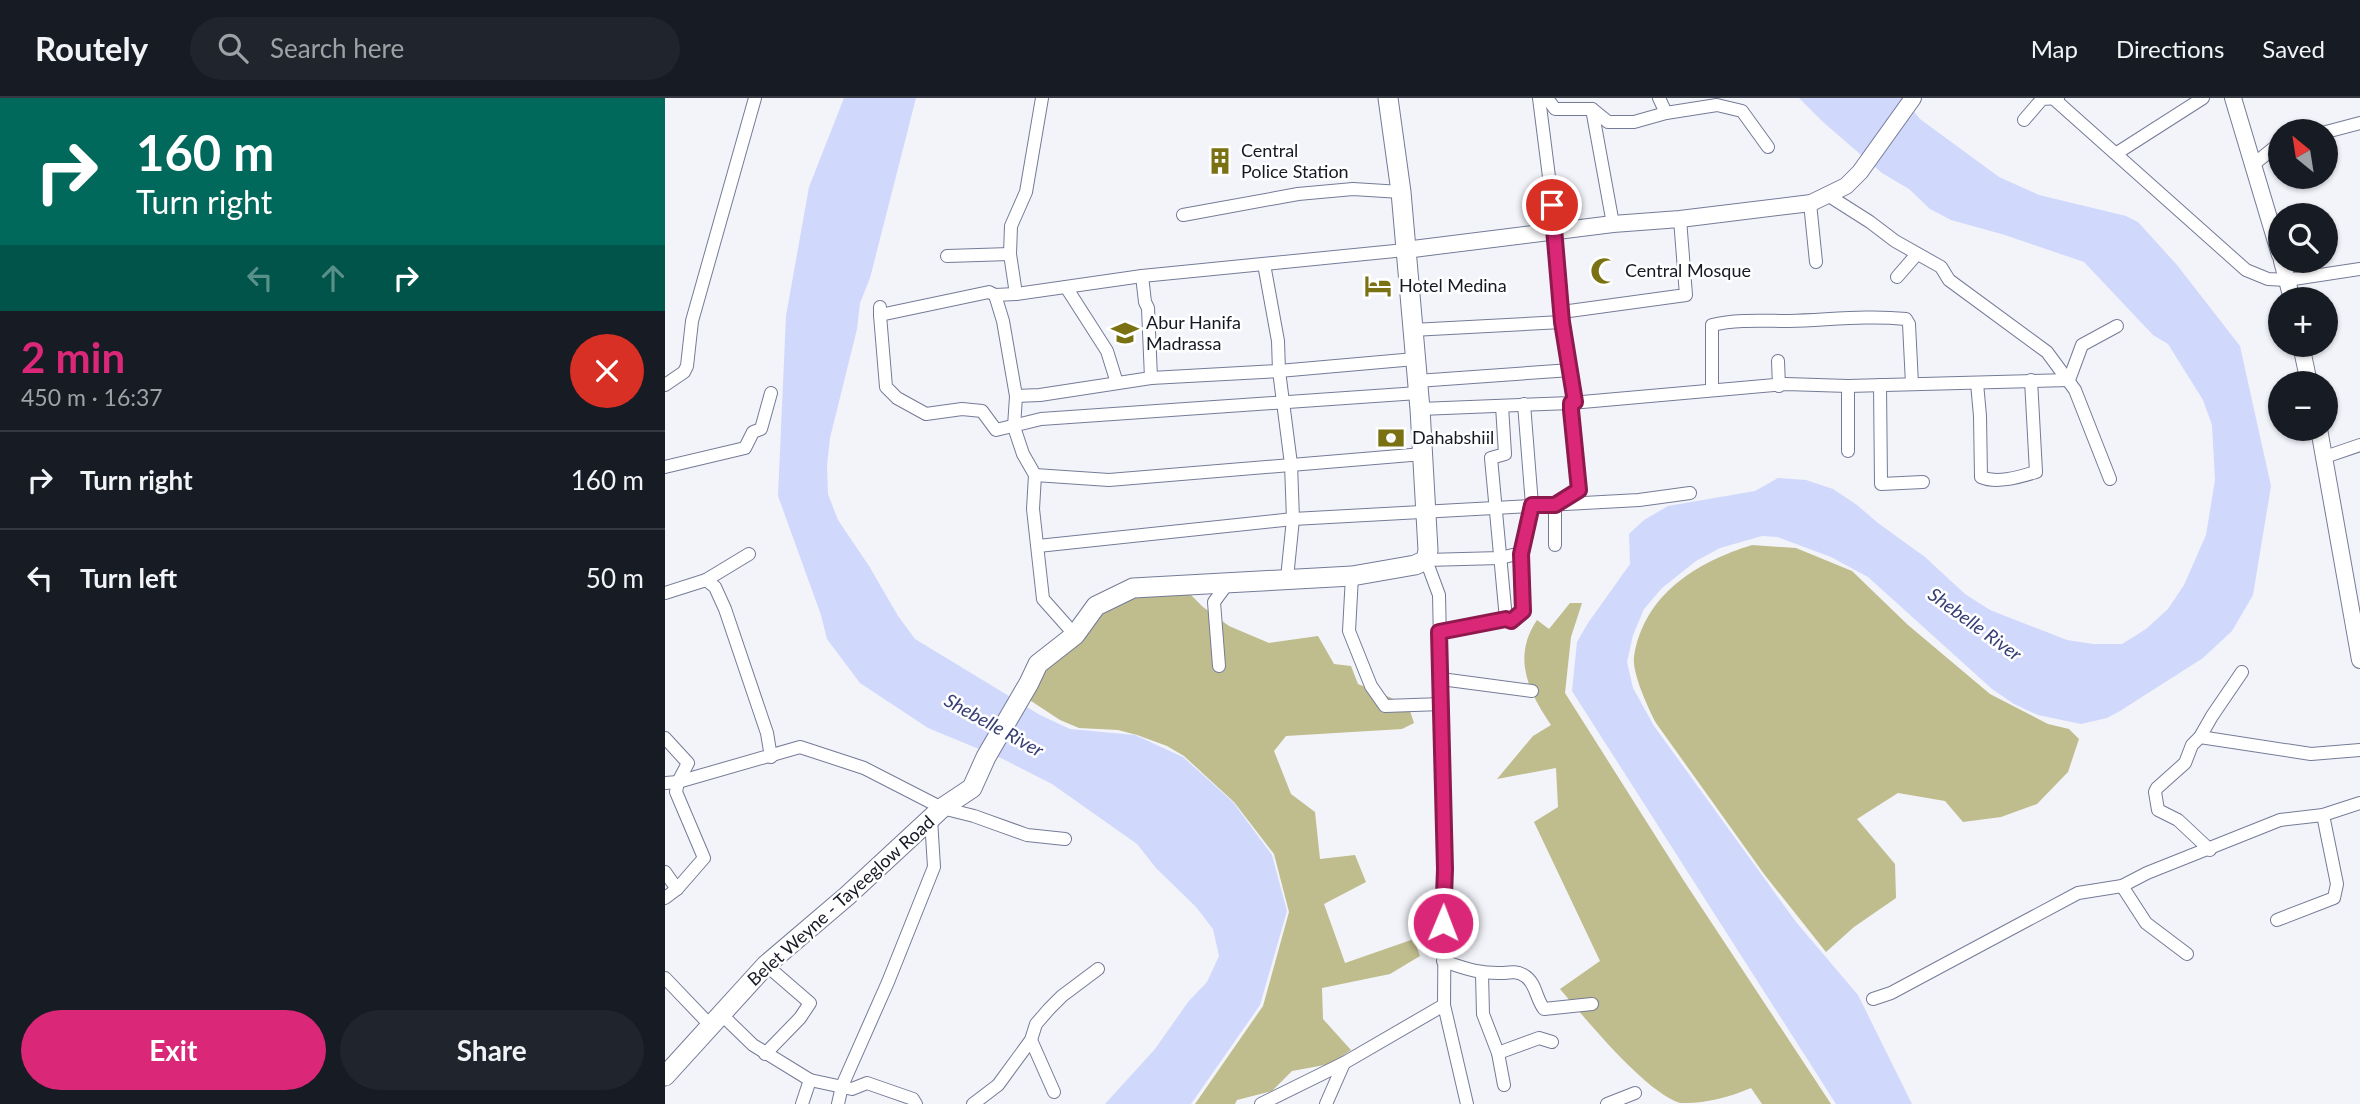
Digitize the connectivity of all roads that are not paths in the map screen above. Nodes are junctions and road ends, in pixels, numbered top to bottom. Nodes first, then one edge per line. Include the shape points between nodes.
1 (755, 98) edge
2 (1042, 98) edge
3 (1388, 98) edge
4 (1539, 98) edge
5 (1547, 98) edge
6 (1659, 98) edge
7 (1913, 98) edge
8 (2203, 98) edge
9 (2233, 98) edge
10 (2055, 99) edge
11 (1592, 110) junction
12 (1666, 113) junction
13 (2024, 120) dead end
14 (2360, 123) edge
15 (2338, 129) edge
16 (1768, 147) dead end
17 (2116, 153) junction
18 (2268, 153) edge
19 (2254, 164) junction
20 (1401, 192) junction
21 (1826, 194) junction
22 (1810, 203) junction
23 (2268, 213) edge
24 (1183, 215) dead end
25 (1680, 219) junction
26 (1613, 224) junction
27 (1556, 232) junction
28 (1405, 250) junction
29 (1010, 254) junction
30 (1916, 254) junction
31 (947, 256) dead end
32 (1816, 262) dead end
33 (1264, 264) junction
34 (2360, 269) edge
35 (2285, 273) edge
36 (1142, 276) junction
37 (1897, 277) dead end
38 (2287, 280) junction
39 (1066, 287) junction
40 (2289, 287) edge
41 (1016, 294) junction
42 (995, 295) junction
43 (1562, 317) junction
44 (2117, 326) dead end
45 (1412, 330) junction
46 (1415, 359) junction
47 (1778, 361) dead end
48 (1571, 370) junction
49 (1279, 371) junction
50 (1151, 378) junction
51 (2031, 380) junction
52 (2069, 380) junction
53 (1117, 383) junction
54 (1977, 383) junction
55 (1912, 384) junction
56 (665, 385) edge
57 (1880, 385) junction
58 (1779, 386) junction
59 (1848, 386) junction
60 (1712, 389) junction
61 (771, 393) dead end
62 (1418, 394) junction
63 (1016, 396) junction
64 (1283, 402) junction
65 (1573, 402) junction
66 (1524, 404) junction
67 (1502, 406) junction
68 (1014, 427) junction
69 (2322, 441) edge
70 (2360, 445) edge
71 (1848, 452) dead end
72 (1423, 454) junction
73 (2325, 457) junction
74 (1291, 464) junction
75 (665, 467) edge
76 (1035, 475) junction
77 (2110, 479) dead end
78 (1923, 482) dead end
79 (1690, 493) dead end
80 (1532, 505) junction
81 (1555, 505) junction
82 (1496, 509) junction
83 (1425, 511) junction
84 (1293, 519) junction
85 (1555, 545) dead end
86 (1038, 546) junction
87 (749, 554) dead end
88 (1521, 554) junction
89 (1500, 558) junction
90 (1426, 560) junction
91 (1352, 576) junction
92 (1287, 578) junction
93 (706, 580) junction
94 (1228, 583) junction
95 (665, 593) edge
96 (1506, 619) junction
97 (1439, 632) junction
98 (1075, 635) junction
99 (2360, 660) edge
100 (1219, 666) dead end
101 (2242, 672) dead end
102 (1441, 679) junction
103 (1532, 691) dead end
104 (1442, 704) junction
105 (2200, 737) junction
106 (665, 738) edge
107 (2360, 750) edge
108 (771, 757) junction
109 (671, 783) edge
110 (2360, 803) edge
111 (937, 813) junction
112 (2323, 815) junction
113 (1065, 839) dead end
114 (2210, 850) junction
115 (665, 872) edge
116 (2122, 886) junction
117 (677, 888) junction
118 (665, 898) edge
119 (2277, 920) dead end
120 (2187, 954) dead end
121 (1443, 961) junction
122 (766, 965) junction
123 (1098, 969) dead end
124 (1482, 974) junction
125 (665, 978) edge
126 (1873, 999) dead end
127 (1592, 1004) dead end
128 (1444, 1005) junction
129 (715, 1019) junction
130 (1031, 1040) junction
131 (1552, 1042) dead end
132 (1498, 1053) junction
133 (765, 1054) junction
134 (1344, 1063) junction
135 (665, 1076) edge
136 (810, 1080) junction
137 (1504, 1085) dead end
138 (842, 1086) junction
139 (1055, 1092) dead end
140 (1636, 1093) dead end
141 (802, 1104) edge
142 (838, 1104) edge
143 (916, 1104) edge
144 (973, 1104) edge
145 (1261, 1104) edge
146 (1326, 1104) edge
147 (1467, 1104) edge
148 (1607, 1104) edge

1 - 56 street via 692,321 687,366
2 - 29 street via 1026,192 1011,226
3 - 20 main road
4 - 27 street
5 - 11 street via 1555,109
6 - 12 street
7 - 21 street via 1860,172 1846,186
8 - 17 street
9 - 19 street
10 - 13 street via 2042,99
10 - 17 street
11 - 12 street via 1608,122 1634,122
11 - 26 street
12 - 16 street via 1717,105 1742,111
14 - 15 street
17 - 38 street via 2246,270 2268,279
18 - 19 street
19 - 23 street
20 - 24 street via 1353,189 1298,194
20 - 28 main road
21 - 22 street
21 - 30 street
22 - 25 street
22 - 32 street
25 - 26 street
25 - 43 street via 1686,295
26 - 27 street
27 - 28 street
27 - 43 street
28 - 33 street
28 - 45 main road
29 - 31 street
29 - 41 street
30 - 37 street
30 - 52 street via 1941,267 1949,280 2047,352
33 - 36 street
33 - 49 street
34 - 38 street
35 - 38 street
36 - 39 street
36 - 50 street
38 - 40 street
39 - 41 street
39 - 53 street via 1108,351
41 - 42 street
42 - 63 street
42 - 68 street via 989,292 880,311 886,387 926,414 982,411 996,429
43 - 45 street
43 - 48 street
44 - 52 street via 2082,345
45 - 46 main road
46 - 49 street
46 - 62 main road
47 - 58 street
48 - 62 street
48 - 65 street
49 - 50 street
49 - 64 street
50 - 53 street
51 - 52 street
51 - 54 street
51 - 54 street via 2036,472 1990,481 1981,477
52 - 77 street
53 - 63 street
54 - 55 street
55 - 57 street
55 - 60 street via 1909,324 1906,319 1874,316 1712,325
57 - 59 street
57 - 78 street via 1881,484
58 - 59 street
58 - 60 street
59 - 71 street
60 - 65 street
61 - 75 street via 761,429 753,432 745,448
62 - 64 street
62 - 67 street
62 - 72 main road
63 - 68 street
64 - 68 street via 1041,419
64 - 74 street
65 - 66 street
65 - 81 street via 1579,490
66 - 67 street
66 - 80 street
67 - 82 street via 1505,454 1491,458
68 - 76 street
69 - 73 street
70 - 73 street
72 - 74 street
72 - 83 main road
73 - 99 street
74 - 76 street via 1109,480
74 - 84 street
76 - 86 street
79 - 81 street
80 - 81 street
80 - 82 street
80 - 88 street
81 - 85 street
82 - 83 street
82 - 89 street
83 - 84 street
83 - 90 main road
84 - 86 street
84 - 92 street
86 - 98 street via 1043,599
87 - 93 street
88 - 89 street
88 - 96 street via 1523,611 1511,621
89 - 90 street
89 - 96 street
90 - 91 main road
90 - 97 street via 1439,595
91 - 92 main road
91 - 104 street via 1349,631 1371,686 1385,706
92 - 94 main road
93 - 95 street
93 - 108 street via 715,587 725,608
94 - 98 main road via 1133,588 1096,606
94 - 100 street via 1214,602
96 - 97 street
97 - 102 street
98 - 111 main road, Belet Weyne - Tayeeglow Road via 1038,664 972,788
101 - 105 street
102 - 103 street
102 - 104 street
104 - 121 street
105 - 107 street via 2311,754
105 - 114 street via 2179,769 2155,792 2158,810 2178,820
106 - 109 street via 688,763
108 - 109 street
108 - 111 street via 800,747 864,768
109 - 117 street via 704,858
110 - 112 street
111 - 113 street via 974,816 1027,835
111 - 122 main road, Belet Weyne - Tayeeglow Road
111 - 138 street via 934,867
112 - 114 street via 2280,820
112 - 119 street via 2337,884 2333,898
114 - 116 street
115 - 117 street
116 - 120 street via 2146,923
116 - 126 street via 2078,893
117 - 118 street
121 - 124 street
121 - 128 street
122 - 129 main road, Belet Weyne - Tayeeglow Road
122 - 133 street via 810,1003
123 - 130 street via 1062,996 1036,1024
124 - 127 street via 1518,972 1527,977 1544,1009
124 - 132 street via 1483,1014
125 - 129 street
128 - 134 street
128 - 147 street
129 - 133 street
129 - 135 main road, Belet Weyne - Tayeeglow Road
130 - 139 street
130 - 144 street via 998,1085
131 - 132 street via 1539,1038
132 - 137 street
133 - 136 street
134 - 145 street
134 - 146 street
136 - 138 street
136 - 141 street
138 - 142 street
138 - 143 street via 852,1089 867,1083
140 - 148 street

